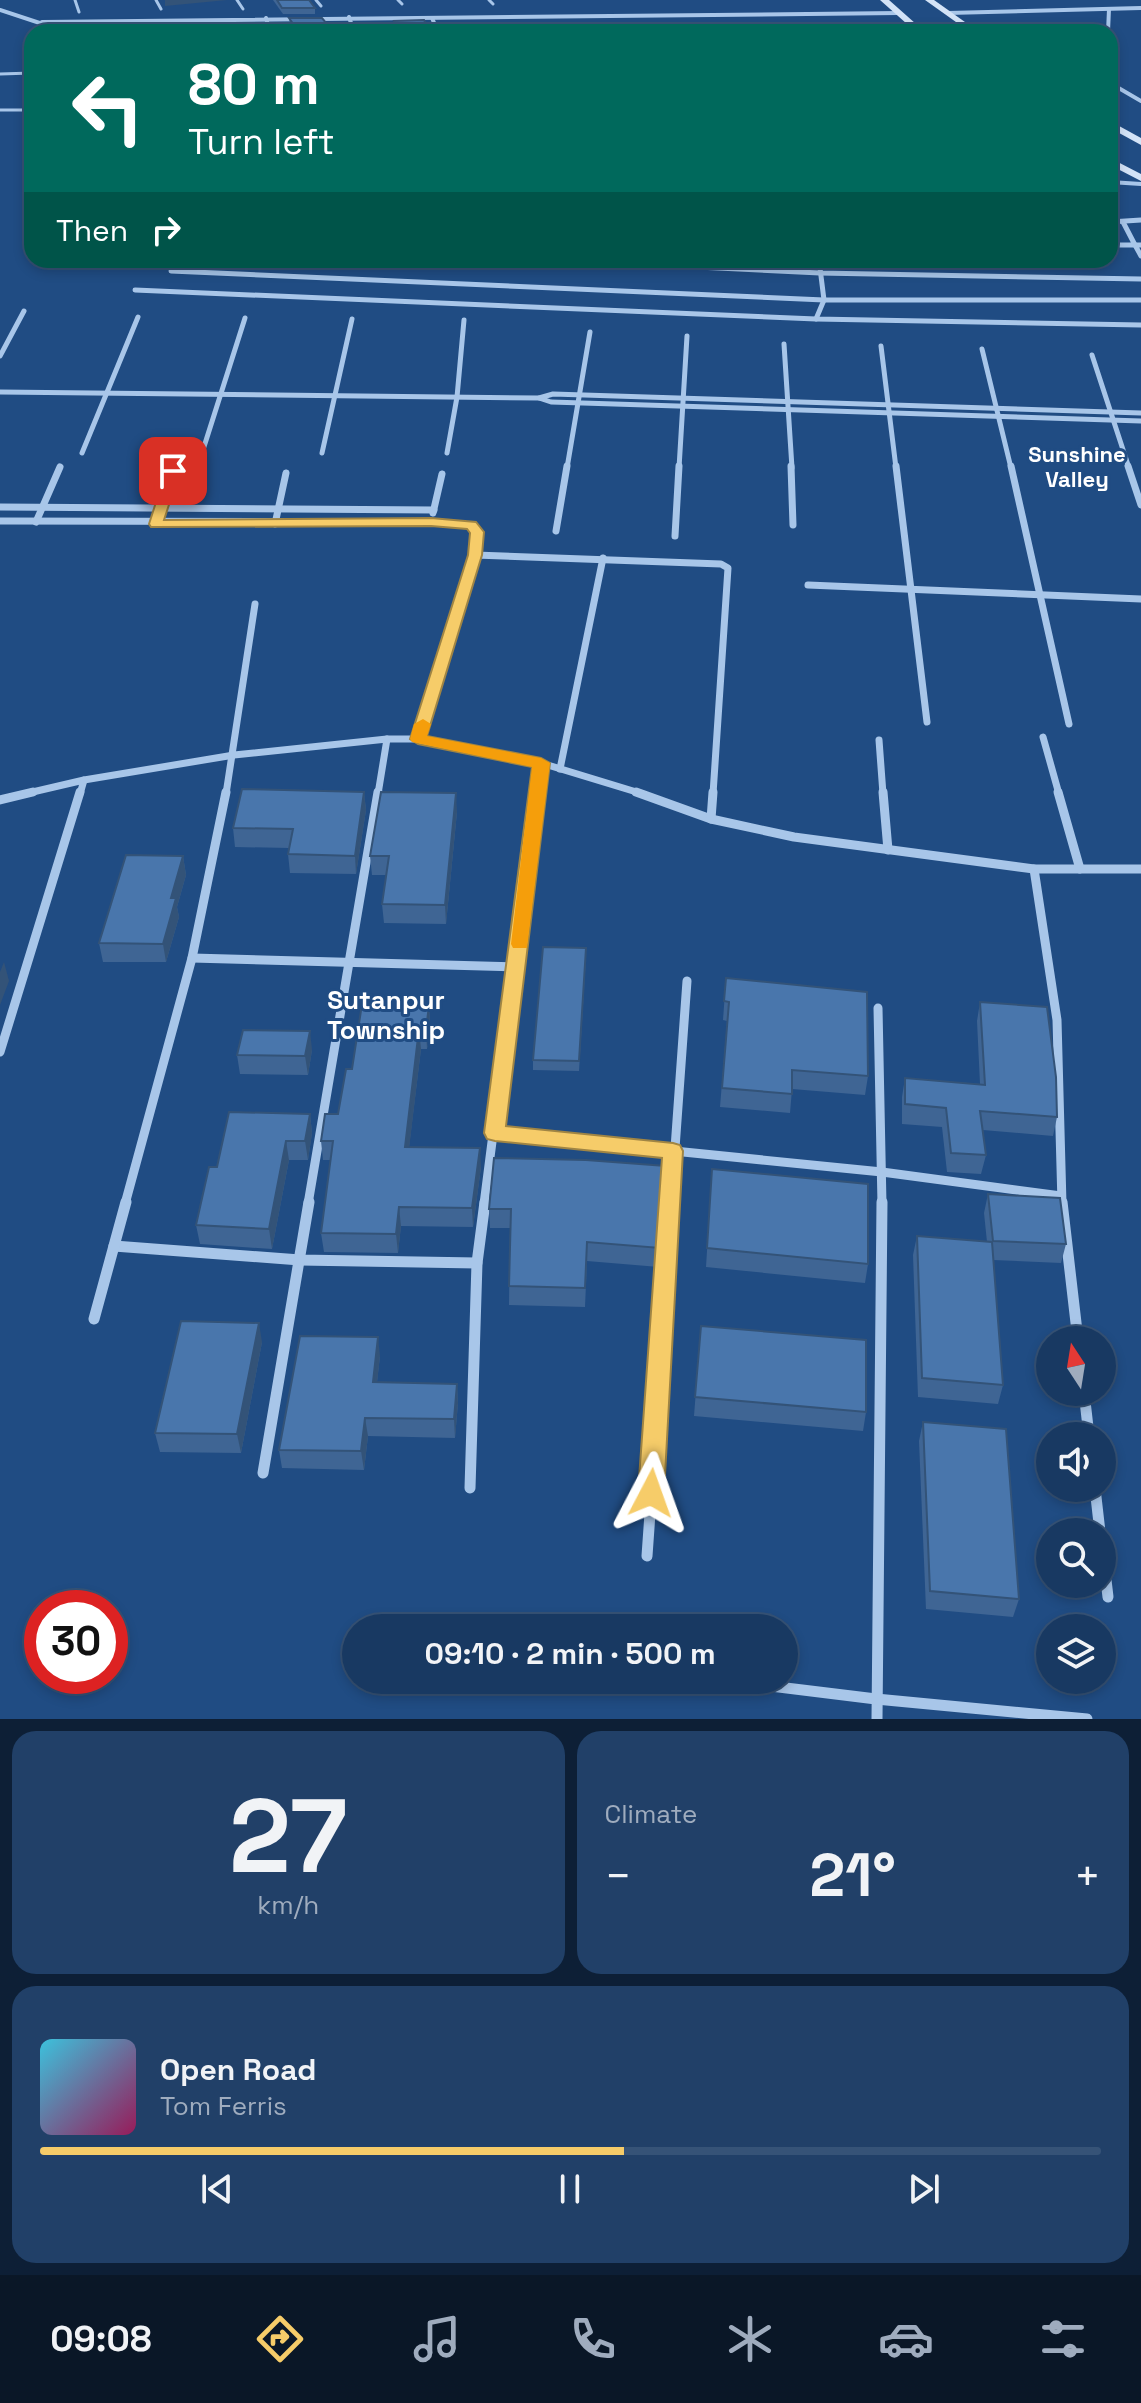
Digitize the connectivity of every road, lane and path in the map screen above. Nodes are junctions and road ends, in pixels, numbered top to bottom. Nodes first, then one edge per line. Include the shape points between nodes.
1 (75, 0) edge
2 (156, 0) edge
3 (237, 0) edge
4 (316, 0) edge
5 (884, 0) edge
6 (929, 0) edge
7 (321, 6) dead end
8 (1141, 8) edge
9 (161, 9) dead end
10 (243, 9) dead end
11 (1109, 9) junction
12 (0, 10) edge
13 (79, 12) dead end
14 (899, 13) junction
15 (948, 13) junction
16 (349, 17) junction
17 (266, 18) junction
18 (432, 18) junction
19 (42, 22) junction
20 (47, 24) edge
21 (268, 24) edge
22 (351, 24) edge
23 (435, 24) edge
24 (912, 24) edge
25 (964, 24) edge
26 (1108, 24) edge
27 (24, 73) edge
28 (0, 74) edge
29 (1118, 89) edge
30 (1123, 92) junction
31 (1141, 92) edge
32 (1141, 101) edge
33 (0, 110) edge
34 (24, 110) edge
35 (1118, 129) edge
36 (1141, 142) edge
37 (1118, 165) edge
38 (1141, 178) edge
39 (1118, 183) edge
40 (1141, 184) edge
41 (1141, 220) edge
42 (1118, 222) edge
43 (1123, 222) junction
44 (1138, 245) edge
45 (1141, 256) edge
46 (718, 268) edge
47 (820, 268) edge
48 (171, 271) dead end
49 (820, 273) junction
50 (1141, 279) edge
51 (135, 290) dead end
52 (824, 300) junction
53 (1141, 300) edge
54 (24, 311) dead end
55 (138, 317) dead end
56 (245, 318) dead end
57 (352, 319) dead end
58 (816, 319) junction
59 (464, 320) dead end
60 (1141, 325) edge
61 (590, 332) dead end
62 (687, 336) dead end
63 (784, 344) dead end
64 (881, 346) dead end
65 (982, 349) dead end
66 (1092, 355) dead end
67 (0, 356) edge
68 (0, 392) edge
69 (105, 394) junction
70 (219, 395) junction
71 (334, 396) junction
72 (457, 397) junction
73 (578, 399) junction
74 (681, 402) junction
75 (790, 406) junction
76 (888, 408) junction
77 (999, 412) junction
78 (1141, 413) edge
79 (1111, 416) junction
80 (1141, 421) edge
81 (82, 453) dead end
82 (202, 453) dead end
83 (322, 453) dead end
84 (447, 453) dead end
85 (60, 467) dead end
86 (173, 471) dead end
87 (286, 473) dead end
88 (442, 474) dead end
89 (1141, 505) edge
90 (0, 507) edge
91 (42, 507) junction
92 (160, 509) junction
93 (278, 510) junction
94 (434, 510) junction
95 (0, 521) edge
96 (36, 522) junction
97 (431, 522) junction
98 (156, 524) junction
99 (275, 524) junction
100 (793, 525) dead end
101 (556, 531) dead end
102 (675, 536) dead end
103 (475, 555) junction
104 (603, 558) junction
105 (808, 585) dead end
106 (913, 589) junction
107 (1042, 594) junction
108 (1141, 599) edge
109 (255, 604) dead end
110 (927, 722) dead end
111 (1069, 724) dead end
112 (1043, 737) dead end
113 (387, 739) junction
114 (418, 739) junction
115 (879, 740) dead end
116 (234, 755) junction
117 (541, 763) junction
118 (560, 769) junction
119 (84, 780) junction
120 (0, 800) edge
121 (711, 819) junction
122 (888, 850) junction
123 (1034, 869) junction
124 (1080, 869) junction
125 (1141, 869) edge
126 (192, 958) junction
127 (351, 965) junction
128 (517, 967) junction
129 (687, 981) dead end
130 (878, 1008) dead end
131 (0, 1052) edge
132 (495, 1133) junction
133 (673, 1151) junction
134 (882, 1172) junction
135 (1061, 1196) junction
136 (114, 1246) junction
137 (300, 1260) junction
138 (477, 1263) junction
139 (94, 1319) dead end
140 (1076, 1326) edge
141 (263, 1473) dead end
142 (470, 1488) dead end
143 (647, 1556) dead end
144 (798, 1689) edge
145 (876, 1699) junction
146 (877, 1719) edge
147 (1087, 1719) edge

1 - 13 lane
2 - 9 lane
3 - 10 lane
4 - 7 lane
5 - 14 main road
6 - 15 main road
8 - 11 street
11 - 15 street
11 - 26 street
12 - 19 street
14 - 18 street
14 - 24 main road
15 - 25 main road
16 - 17 street
16 - 18 street
16 - 22 street
17 - 19 street
17 - 21 street
18 - 23 street
19 - 20 street
27 - 28 lane
29 - 30 street
30 - 31 street
30 - 32 street
33 - 34 lane
35 - 36 main road
37 - 38 main road
39 - 40 street
41 - 43 street
42 - 43 street
43 - 44 street
44 - 45 street
46 - 49 street
47 - 49 street
48 - 52 street
49 - 50 street
49 - 52 street
51 - 58 street
52 - 53 street
52 - 58 street
54 - 67 street
55 - 69 street
56 - 70 street
57 - 71 street
58 - 60 street
59 - 72 street
61 - 73 street
62 - 74 street
63 - 75 street
64 - 76 street
65 - 77 street
66 - 79 street
68 - 69 street
69 - 70 street
69 - 81 street
70 - 71 street
70 - 82 street
71 - 72 street
71 - 83 street
72 - 73 street
72 - 84 street
73 - 74 street
73 - 101 street
74 - 75 street
74 - 102 street
75 - 76 street
75 - 100 street
76 - 77 street
76 - 106 street
77 - 79 street
77 - 107 street
78 - 79 street
79 - 80 street
79 - 89 street
85 - 91 street
86 - 92 street
87 - 93 street
88 - 94 street
90 - 91 street
91 - 92 street
91 - 96 street
92 - 93 street
92 - 98 street
93 - 94 street
93 - 99 street
94 - 97 street
95 - 96 street
96 - 98 street
97 - 99 street
97 - 103 street via 471,525 477,532
98 - 99 street
103 - 104 street
103 - 114 street
104 - 118 street
104 - 121 street via 721,564 730,571
105 - 106 street
106 - 107 street
106 - 110 street
107 - 108 street
107 - 111 street
109 - 116 street
112 - 124 street
113 - 114 street
113 - 116 street
113 - 127 street
114 - 117 street
115 - 122 street
116 - 119 street
116 - 126 street
117 - 118 street
117 - 128 street
118 - 121 street
119 - 120 street
119 - 131 street
121 - 122 street
122 - 123 street
123 - 124 street
123 - 135 street via 1057,1020
124 - 125 street
126 - 127 street
126 - 136 street
127 - 128 street
127 - 137 street
128 - 132 street
129 - 133 street
130 - 134 street
132 - 133 street
132 - 138 street
133 - 134 street
133 - 143 street
134 - 135 street
134 - 145 street
135 - 140 street
136 - 137 street
136 - 139 street
137 - 138 street
137 - 141 street
138 - 142 street
144 - 145 street
145 - 146 street
145 - 147 street

